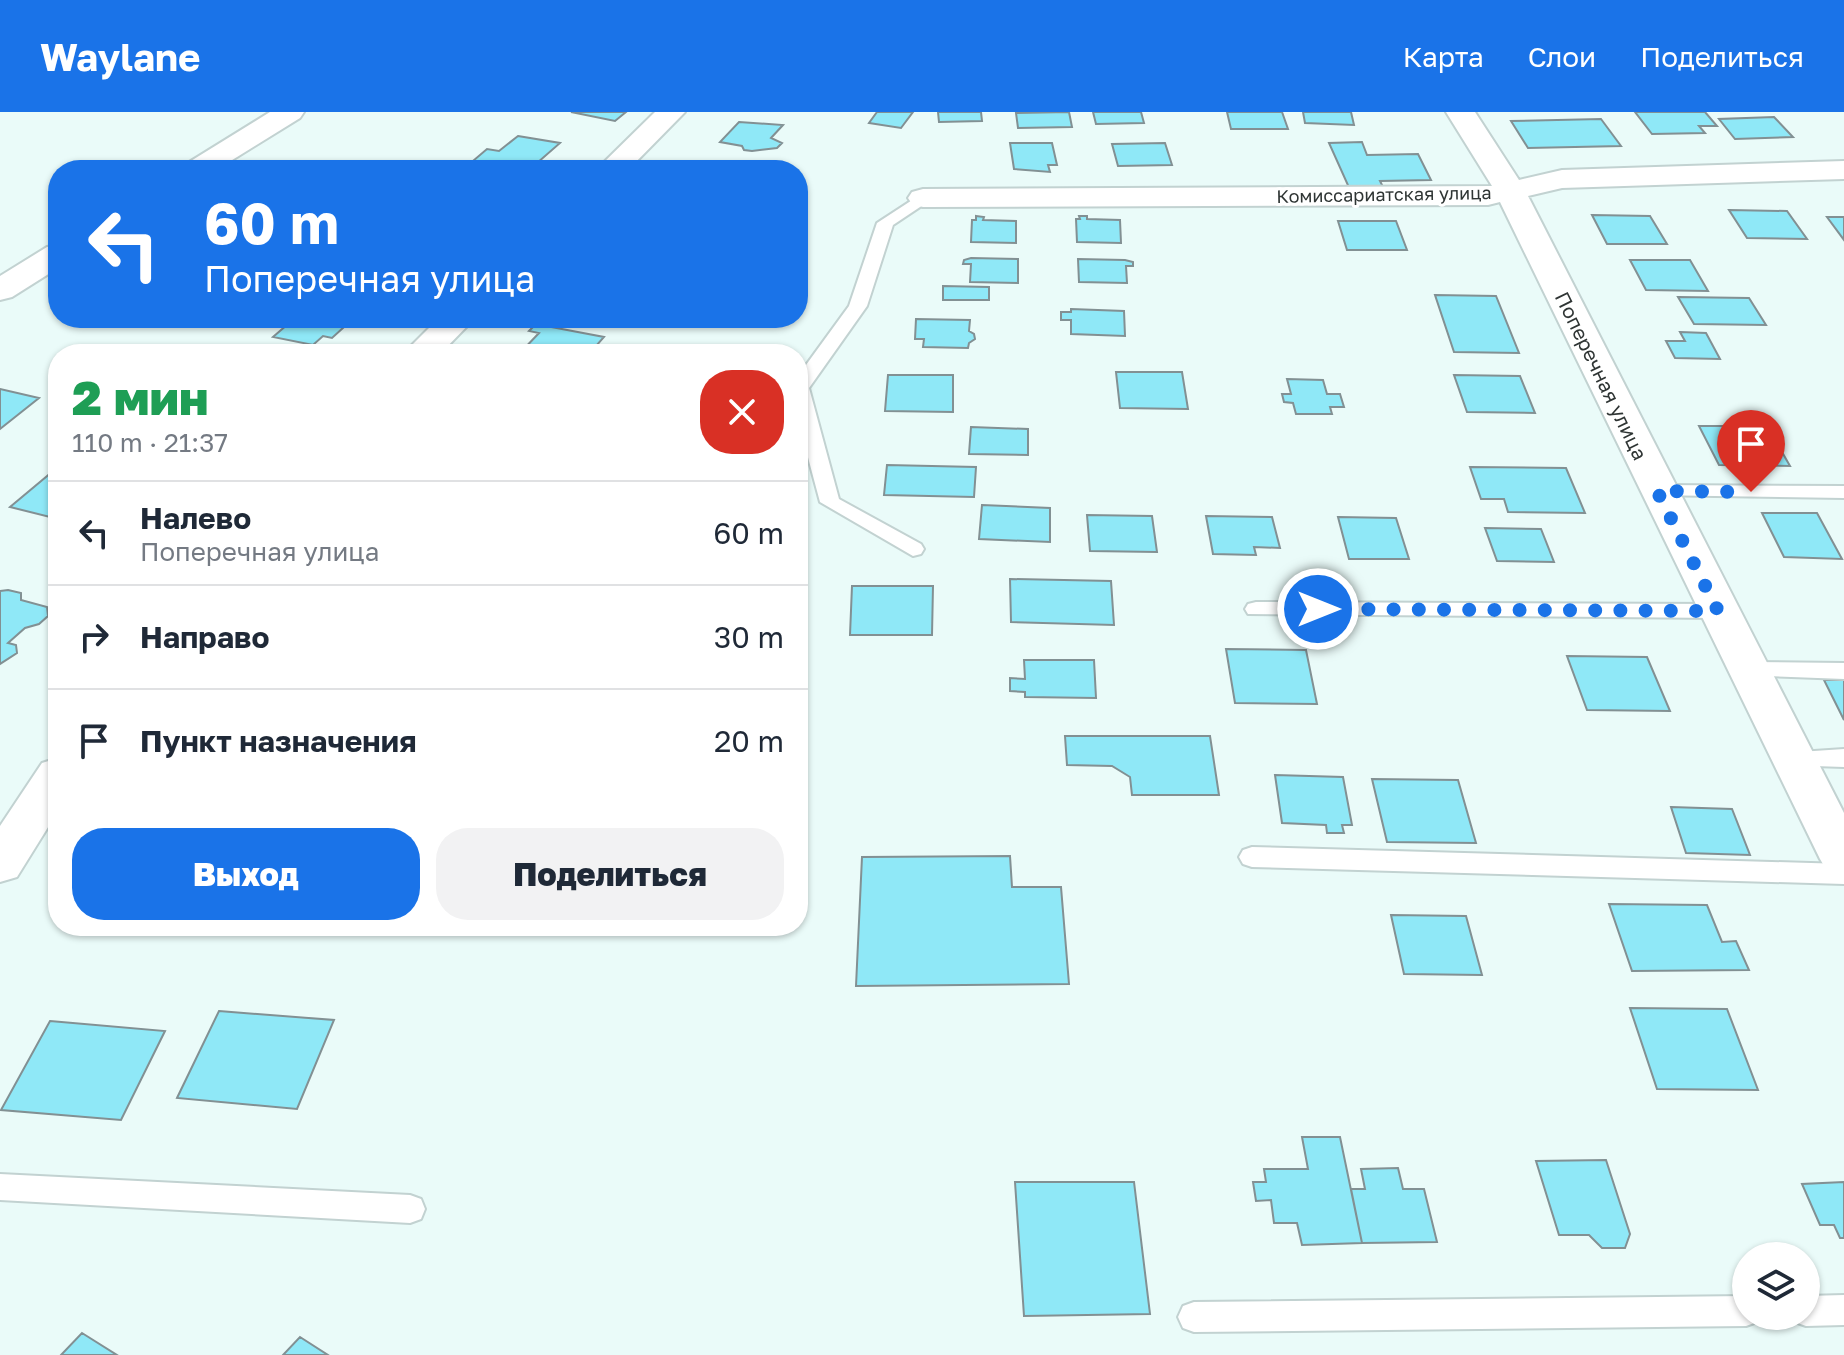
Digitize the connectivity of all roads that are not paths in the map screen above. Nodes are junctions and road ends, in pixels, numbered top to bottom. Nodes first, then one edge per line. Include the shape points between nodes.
1 (290, 112) edge
2 (671, 112) edge
3 (1460, 112) edge
4 (212, 160) edge
5 (621, 160) edge
6 (1844, 170) edge
7 (1509, 189) junction
8 (923, 198) joint
9 (48, 260) edge
10 (0, 290) edge
11 (447, 328) edge
12 (431, 344) edge
13 (808, 375) edge
14 (808, 421) edge
15 (1657, 491) junction
16 (1844, 492) edge
17 (913, 549) dead end
18 (1256, 609) dead end
19 (1718, 611) junction
20 (1748, 670) junction
21 (1844, 671) edge
22 (1844, 758) edge
23 (1793, 759) junction
24 (48, 790) edge
25 (1252, 857) dead end
26 (1844, 859) edge
27 (0, 864) edge
28 (1844, 874) edge
29 (0, 1187) edge
30 (410, 1209) dead end
31 (1844, 1310) edge
32 (1732, 1311) edge
33 (1820, 1311) edge
34 (1194, 1317) dead end

1 - 4 street
2 - 5 street
3 - 7 street, Поперечная улица
6 - 7 street, Комиссариатская улица via 1562,179
7 - 8 street, Комиссариатская улица via 1488,196
7 - 15 street, Поперечная улица
8 - 13 lane via 885,223 858,306
9 - 10 street
11 - 12 street
14 - 17 lane via 830,502
15 - 16 lane
15 - 19 street, Поперечная улица
18 - 19 lane
19 - 20 street, Поперечная улица
20 - 21 lane
20 - 23 street, Поперечная улица
22 - 23 lane
23 - 26 street, Поперечная улица
24 - 27 street
25 - 28 lane
29 - 30 lane
31 - 33 lane
32 - 34 lane

